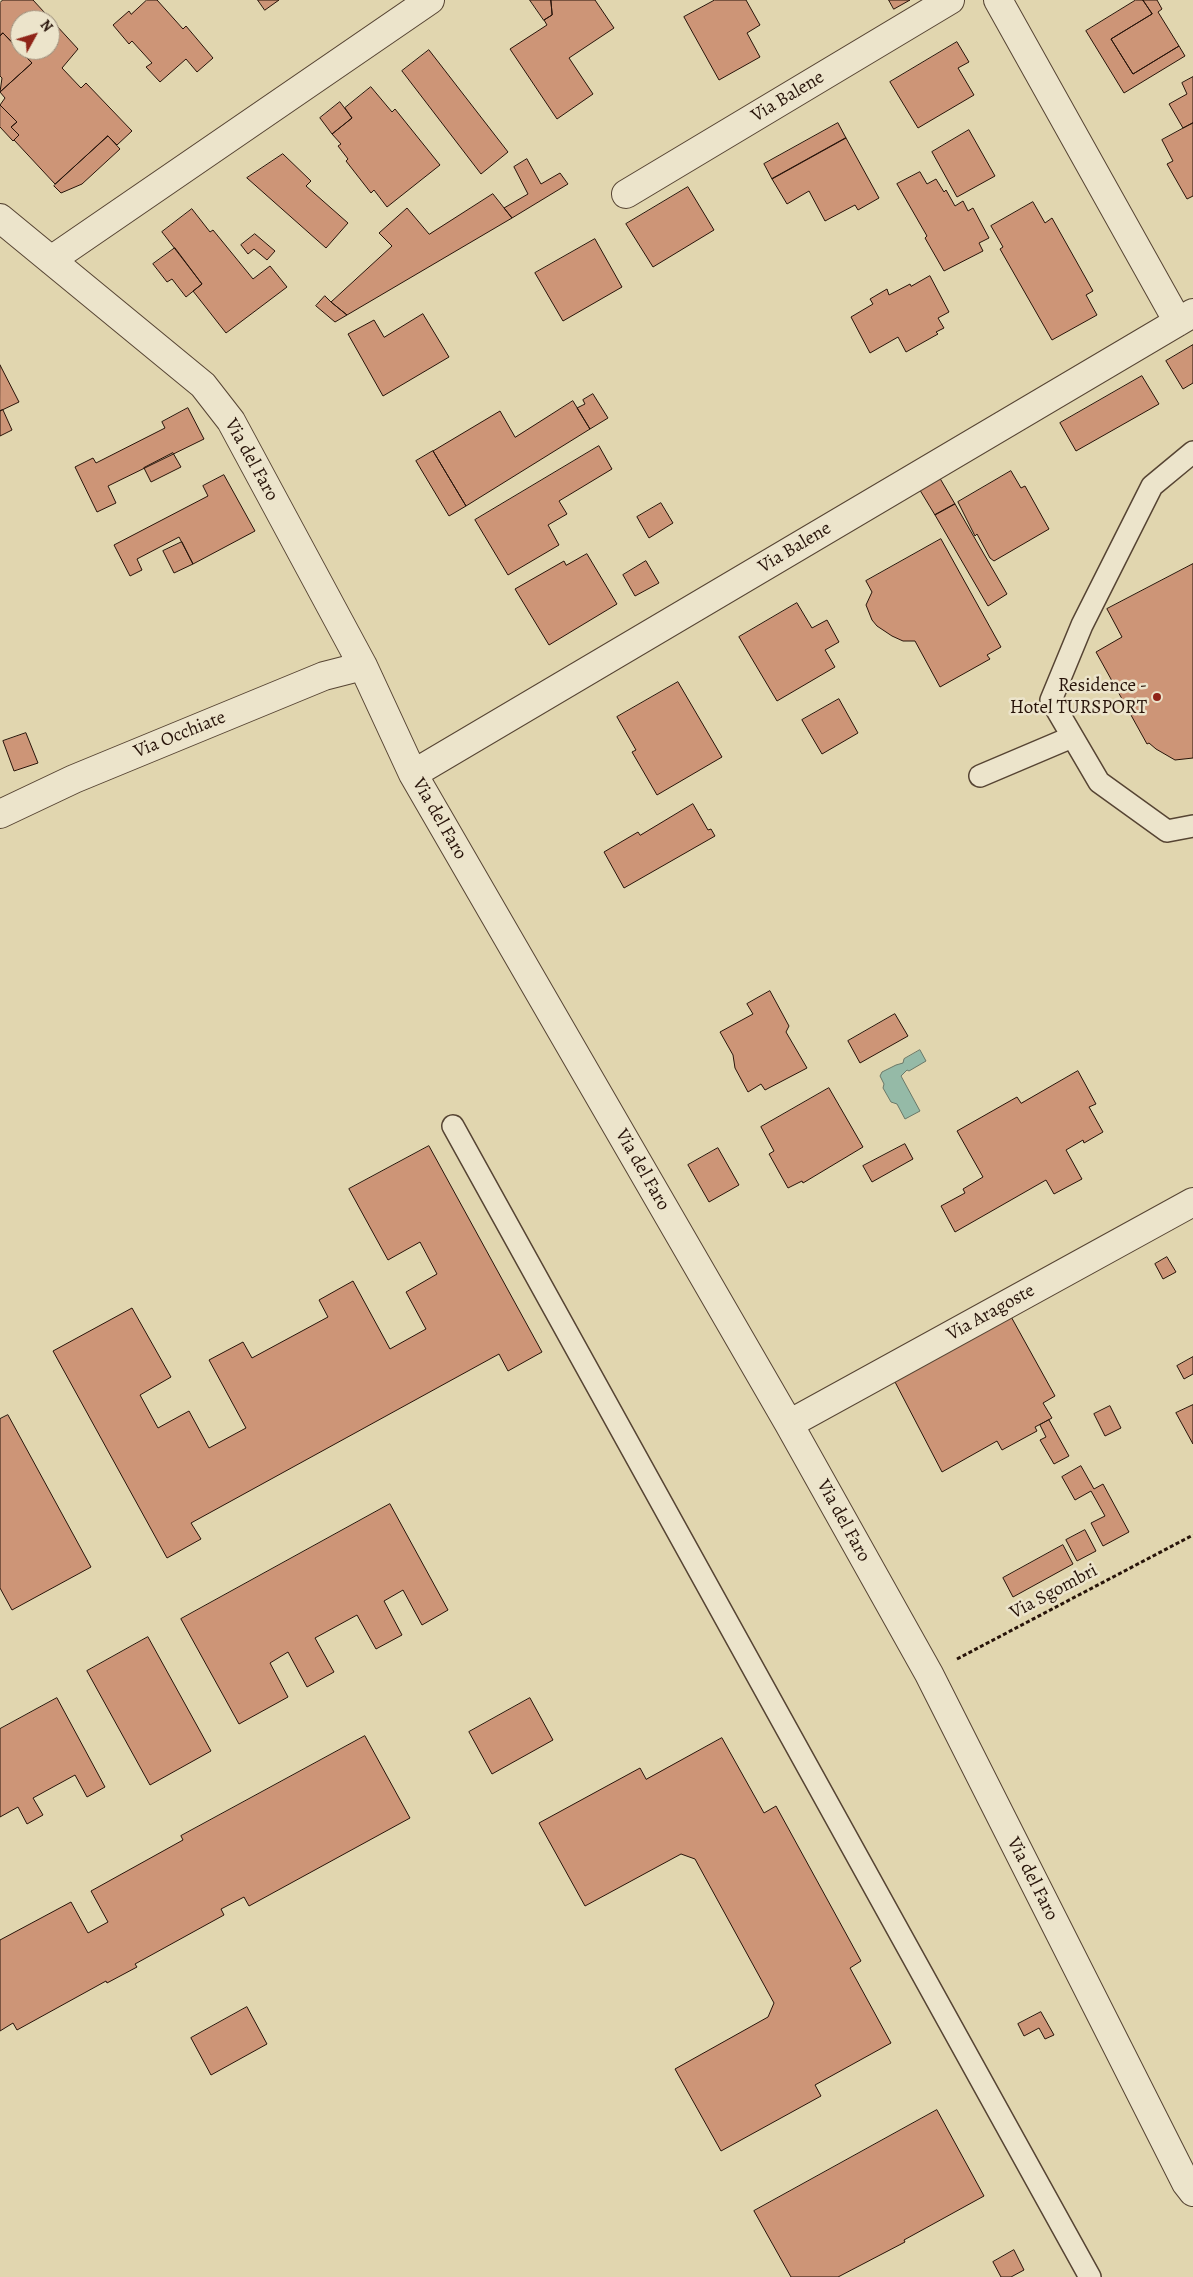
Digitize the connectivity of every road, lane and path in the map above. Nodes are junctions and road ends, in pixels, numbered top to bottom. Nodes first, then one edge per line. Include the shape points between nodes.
1 (430, 0) edge
2 (950, 0) edge
3 (998, 0) edge
4 (626, 194) dead end
5 (0, 218) edge
6 (51, 260) junction
7 (1185, 318) edge
8 (1193, 452) edge
9 (363, 666) junction
10 (1072, 737) junction
11 (412, 774) junction
12 (980, 776) dead end
13 (0, 814) edge
14 (1193, 826) edge
15 (453, 1126) dead end
16 (1193, 1202) edge
17 (789, 1424) junction
18 (1193, 1535) edge
19 (929, 1674) junction
20 (1193, 2192) edge
21 (1090, 2277) edge

1 - 6 street
2 - 4 street, Via Balene
3 - 7 street, Via Balene
5 - 6 street, Via del Faro
6 - 9 street, Via del Faro via 203,385 231,421
7 - 11 street, Via Balene
8 - 10 lane via 1152,486 1082,625 1051,700
9 - 11 street, Via del Faro
9 - 13 street, Via Occhiate via 324,676 74,779
10 - 12 lane
10 - 14 lane via 1099,782 1167,831
11 - 17 street, Via del Faro
15 - 21 lane
16 - 17 street, Via Aragoste
17 - 19 street, Via del Faro
18 - 19 path, Via Sgombri
19 - 20 street, Via del Faro

